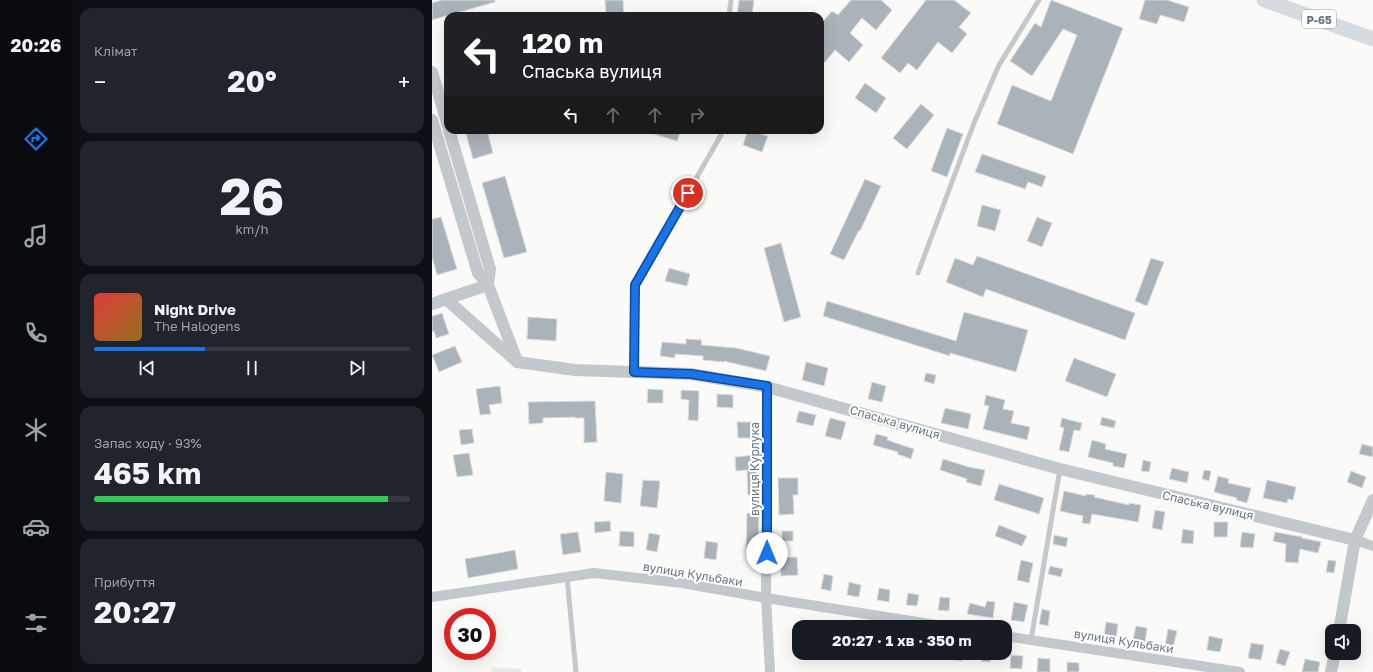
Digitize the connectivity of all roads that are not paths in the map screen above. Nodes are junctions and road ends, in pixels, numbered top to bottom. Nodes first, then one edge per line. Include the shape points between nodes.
1 (731, 0) edge
2 (1039, 0) edge
3 (1264, 0) edge
4 (730, 12) edge
5 (1373, 39) edge
6 (432, 72) edge
7 (444, 112) edge
8 (432, 120) edge
9 (450, 134) edge
10 (721, 134) edge
11 (918, 273) dead end
12 (488, 285) junction
13 (446, 300) junction
14 (432, 304) edge
15 (517, 362) junction
16 (634, 372) junction
17 (767, 386) junction
18 (1060, 469) junction
19 (1373, 500) edge
20 (1355, 540) junction
21 (1373, 546) edge
22 (567, 577) junction
23 (432, 597) edge
24 (766, 598) junction
25 (905, 620) edge
26 (1340, 624) edge
27 (1012, 637) edge
28 (1030, 640) junction
29 (1334, 660) edge
30 (576, 672) edge
31 (770, 672) edge
32 (1240, 672) edge
33 (1331, 672) edge

1 - 4 lane
2 - 11 lane via 999,65 974,123
3 - 5 main road, Р-65
6 - 7 street
8 - 12 street via 478,273
9 - 12 street via 490,269
10 - 16 lane via 635,285
12 - 13 street
12 - 15 street
13 - 14 street
13 - 15 street
15 - 16 street, Спаська вулиця via 575,370
16 - 17 street, Спаська вулиця via 691,374
17 - 18 street, Спаська вулиця
17 - 24 street, вулиця Курлука
18 - 20 street, Спаська вулиця
18 - 28 lane
19 - 20 street
20 - 21 street, Спаська вулиця
20 - 26 street
22 - 23 street, вулиця Кульбаки
22 - 24 street, вулиця Кульбаки via 594,573 682,583
22 - 30 lane
24 - 25 street, вулиця Кульбаки
24 - 31 street, вулиця Курлука
27 - 28 street, вулиця Кульбаки
28 - 32 street, вулиця Кульбаки
29 - 33 street

